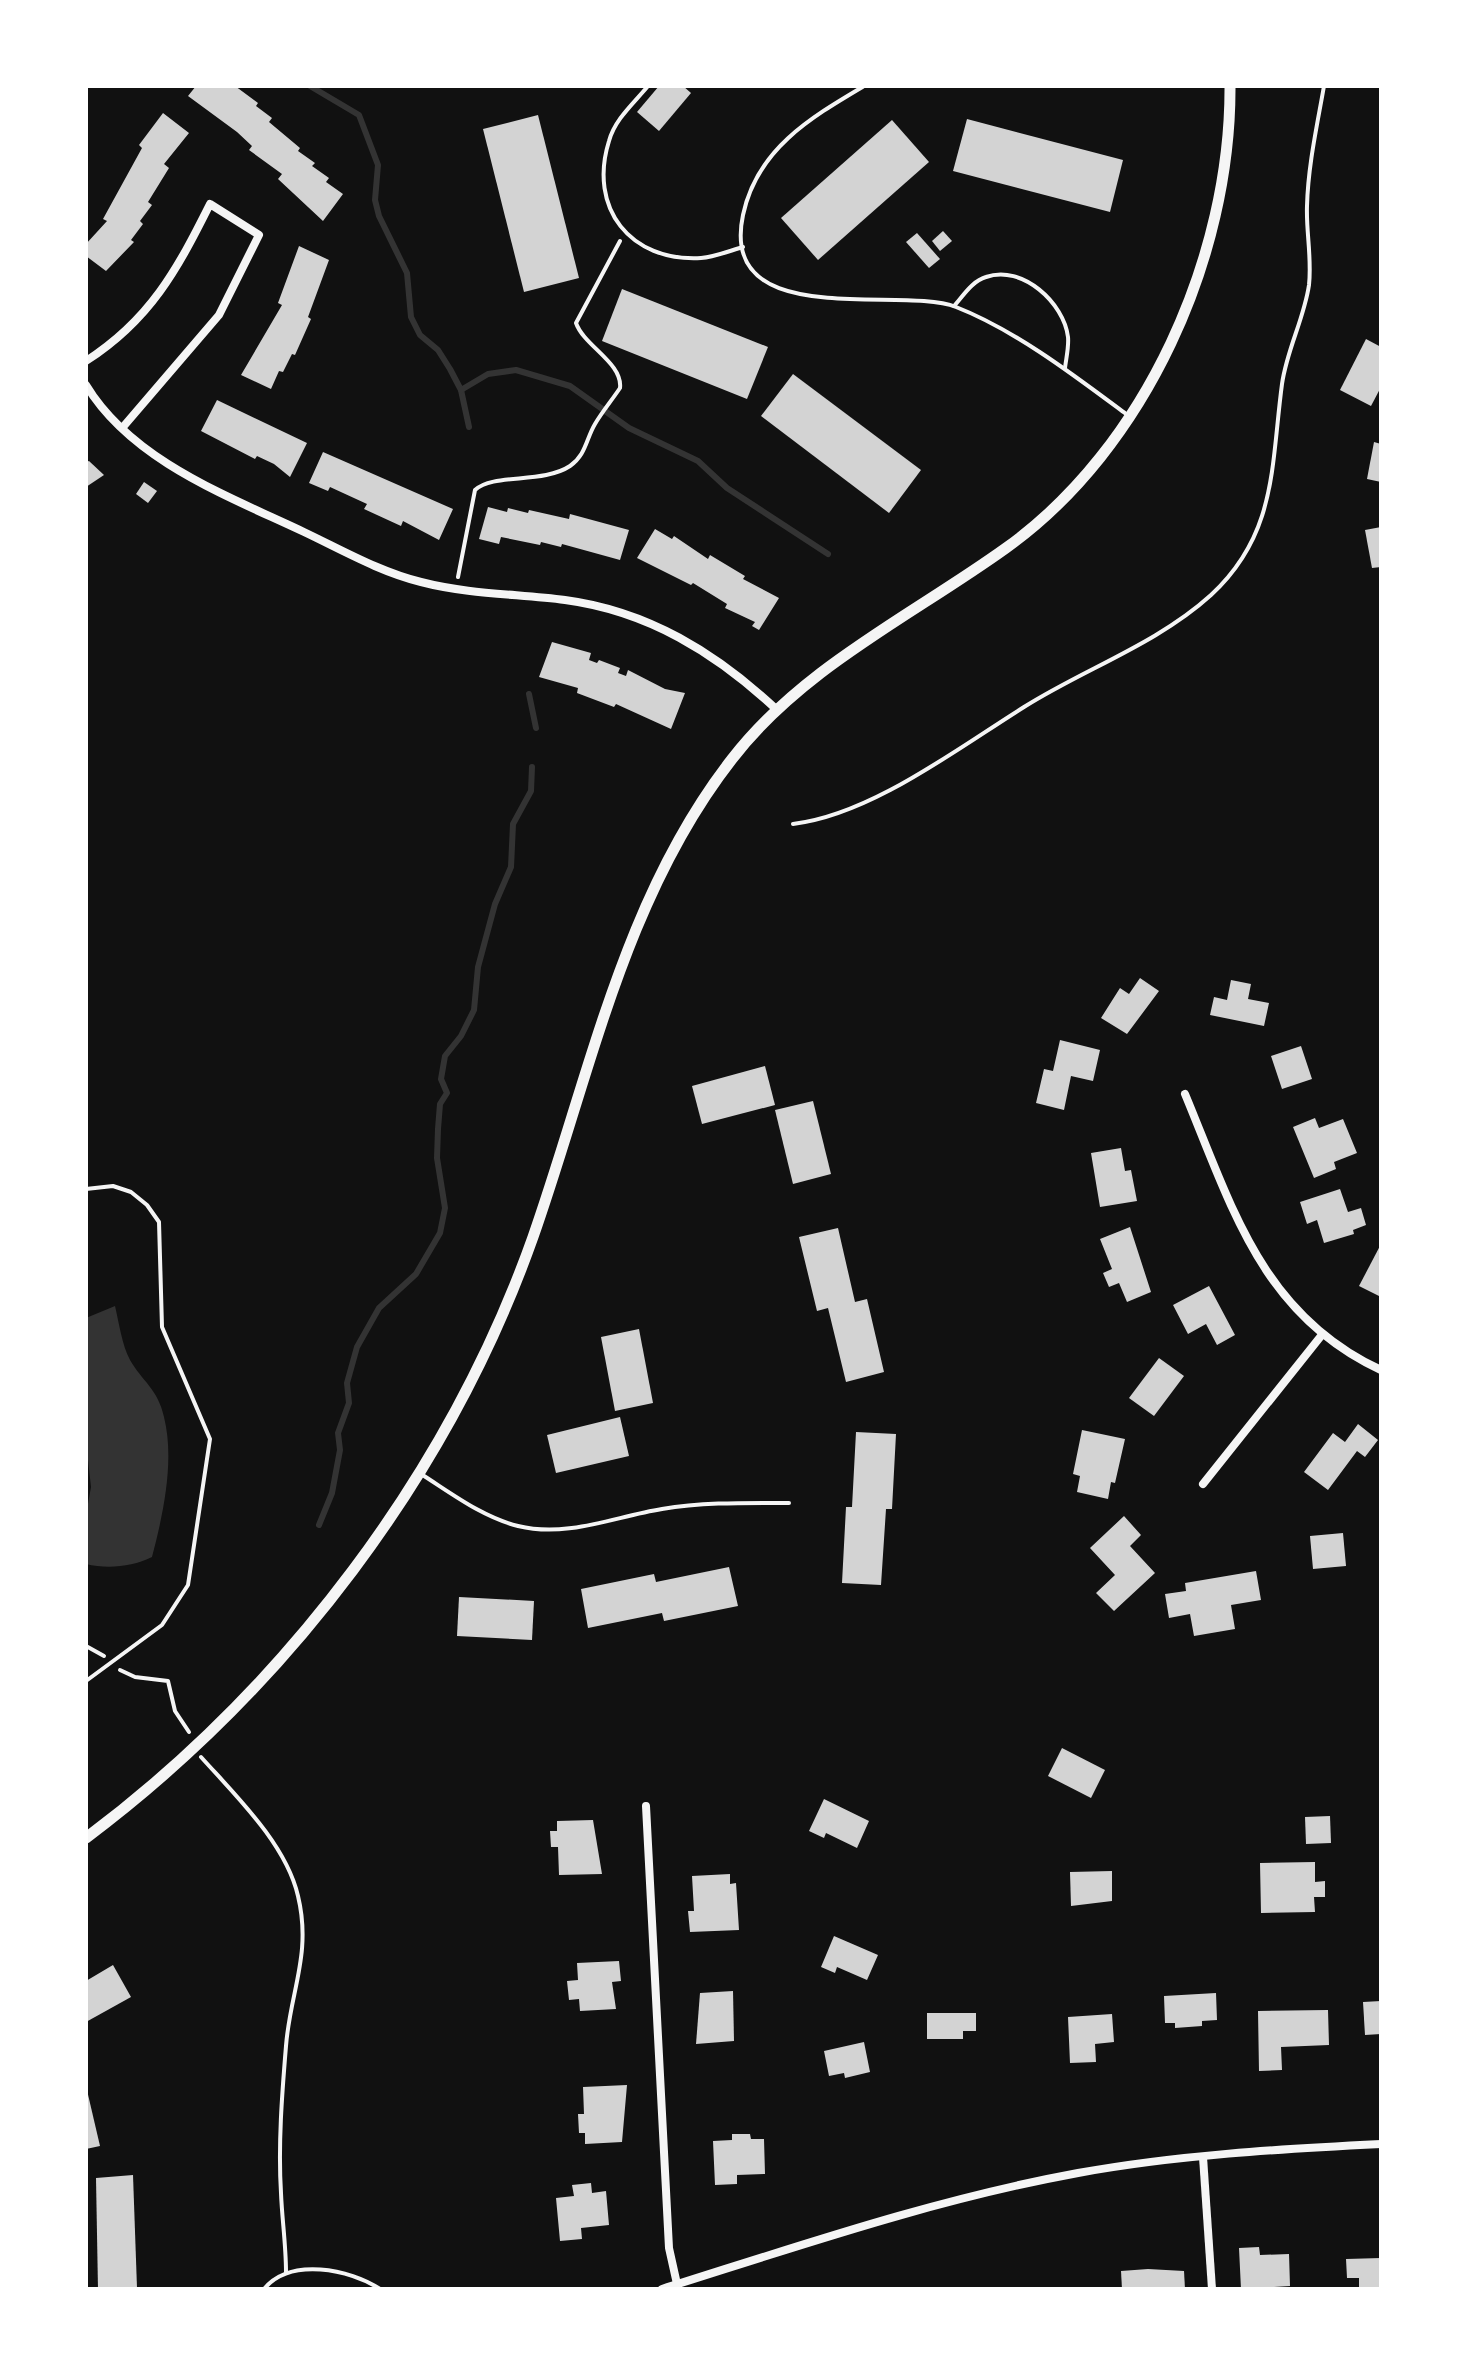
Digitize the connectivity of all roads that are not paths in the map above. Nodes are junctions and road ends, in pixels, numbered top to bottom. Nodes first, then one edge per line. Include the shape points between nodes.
1 (648, 86) edge
2 (864, 86) edge
3 (1033, 86) edge
4 (1068, 86) edge
5 (1230, 86) edge
6 (743, 247) junction
7 (954, 306) junction
8 (86, 361) edge
9 (1065, 369) junction
10 (86, 385) edge
11 (1129, 416) junction
12 (123, 427) junction
13 (776, 709) junction
14 (1185, 1094) dead end
15 (86, 1189) edge
16 (1321, 1336) junction
17 (1381, 1370) edge
18 (419, 1472) junction
19 (1203, 1484) dead end
20 (789, 1503) dead end
21 (86, 1681) edge
22 (646, 1806) dead end
23 (86, 1838) edge
24 (1381, 2144) edge
25 (1203, 2157) junction
26 (677, 2284) junction
27 (662, 2289) edge
28 (1212, 2289) edge

1 - 6 lane via 609,139 604,164 609,212 639,244 683,257
2 - 6 lane via 805,122 766,162 748,191
3 - 4 lane
5 - 11 street via 1226,152 1209,244 1178,330
6 - 7 lane via 769,283 789,293 858,301 932,300
7 - 9 lane
7 - 9 lane via 987,276 1006,275 1038,287 1064,319 1069,340
8 - 12 street via 157,300 210,204 259,235 219,315
9 - 11 lane
10 - 12 street
11 - 13 street via 1083,475 1011,545 844,656
12 - 13 street via 209,487 395,575 456,588 569,600 630,615 713,656
13 - 18 street via 731,759 663,869 632,938 531,1243 495,1330
14 - 16 street via 1243,1235 1269,1279
15 - 21 lane via 113,1186 131,1192 159,1222 162,1327 210,1439 188,1585 162,1625
16 - 17 street
16 - 19 street
18 - 20 lane via 498,1519 541,1529 568,1529 703,1504
18 - 23 street via 346,1578 253,1690 128,1807
22 - 26 street via 669,2248
24 - 25 street
25 - 26 street via 1131,2164 1022,2185 844,2231
25 - 28 street
26 - 27 street

